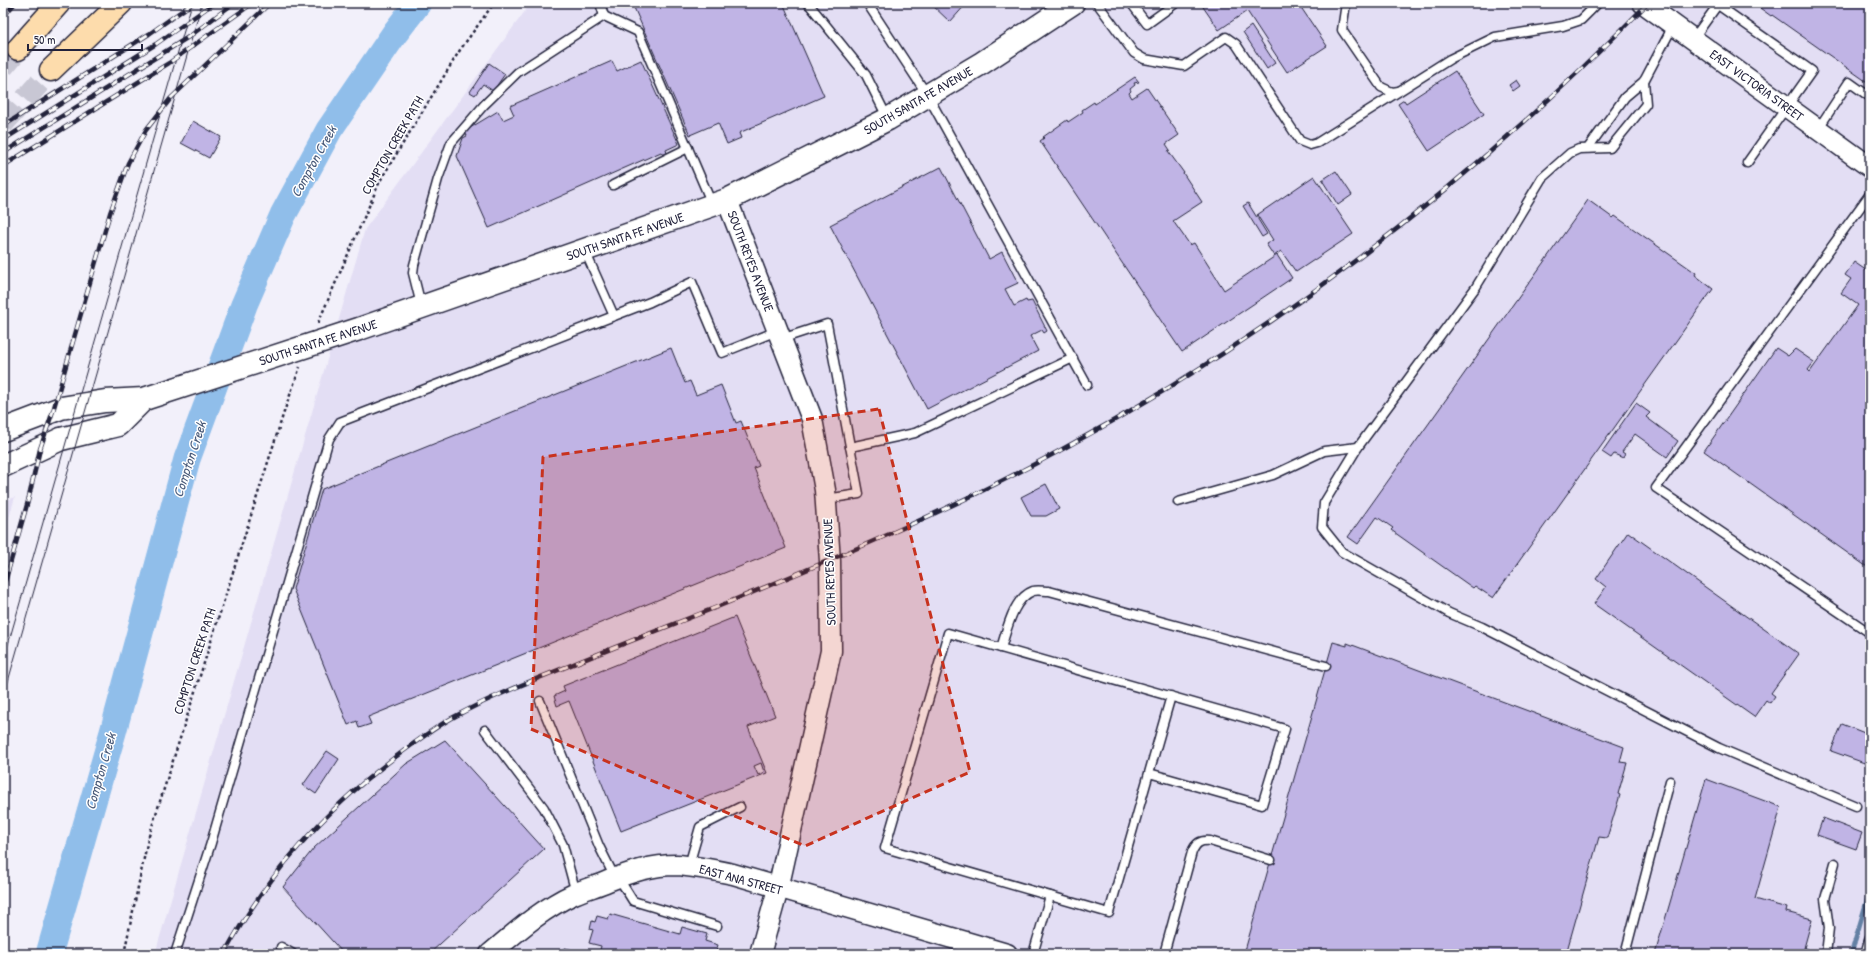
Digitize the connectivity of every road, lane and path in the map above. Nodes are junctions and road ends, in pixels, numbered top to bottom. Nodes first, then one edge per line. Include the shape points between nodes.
1 (59, 3) edge
2 (121, 3) edge
3 (494, 3) edge
4 (600, 3) edge
5 (808, 3) edge
6 (867, 3) edge
7 (1073, 3) edge
8 (1097, 3) edge
9 (1131, 3) edge
10 (1176, 3) edge
11 (1346, 3) edge
12 (1598, 3) edge
13 (1643, 3) edge
14 (1718, 4) edge
15 (604, 16) junction
16 (1674, 25) junction
17 (1693, 39) junction
18 (18, 50) tunnel mouth
19 (51, 70) tunnel mouth
20 (1644, 82) junction
21 (1399, 91) junction
22 (928, 96) junction
23 (1870, 97) edge
24 (1787, 107) junction
25 (888, 119) junction
26 (1818, 129) junction
27 (688, 148) junction
28 (1588, 148) junction
29 (1747, 163) dead end
30 (1870, 167) edge
31 (614, 185) dead end
32 (1870, 194) edge
33 (720, 202) junction
34 (585, 250) junction
35 (325, 307) dead end
36 (422, 307) junction
37 (614, 316) junction
38 (780, 335) junction
39 (1073, 358) junction
40 (296, 378) dead end
41 (1088, 385) dead end
42 (144, 399) junction
43 (3, 430) edge
44 (850, 447) junction
45 (1358, 447) junction
46 (3, 466) edge
47 (826, 499) junction
48 (1178, 502) dead end
49 (1870, 633) edge
50 (1001, 648) junction
51 (1326, 666) dead end
52 (1171, 696) junction
53 (540, 701) dead end
54 (485, 730) dead end
55 (1149, 773) junction
56 (1670, 781) dead end
57 (1856, 806) dead end
58 (740, 807) dead end
59 (1271, 860) dead end
60 (1836, 863) dead end
61 (689, 866) junction
62 (617, 878) junction
63 (778, 889) junction
64 (576, 894) junction
65 (1050, 896) junction
66 (717, 926) dead end
67 (1870, 937) edge
68 (281, 947) dead end
69 (987, 951) edge
70 (124, 954) edge
71 (175, 954) edge
72 (294, 954) edge
73 (490, 954) edge
74 (760, 954) edge
75 (1007, 954) edge
76 (1033, 954) edge
77 (1164, 954) edge
78 (1625, 954) edge
79 (1826, 954) edge
80 (1865, 954) edge

1 - 18 main road
2 - 19 main road
3 - 35 path, COMPTON CREEK PATH via 460,50 380,181
4 - 15 lane
5 - 25 lane via 866,75
6 - 22 lane
7 - 22 main road, SOUTH SANTA FE AVENUE
8 - 21 lane via 1130,49 1144,59 1184,66 1226,37 1229,38 1236,44 1300,141 1310,145
9 - 10 lane via 1147,24
11 - 21 lane via 1342,30 1381,88 1392,92
12 - 21 lane via 1581,20 1563,26 1495,37 1450,59
13 - 16 street, EAST VICTORIA STREET
14 - 17 lane
14 - 24 lane via 1812,72
15 - 27 lane via 638,32
15 - 36 lane via 518,72 484,105 451,143 414,265 413,273
16 - 17 street, EAST VICTORIA STREET
16 - 20 lane
17 - 24 street, EAST VICTORIA STREET
20 - 28 lane via 1625,96
20 - 28 lane via 1646,104 1610,148
22 - 25 main road, SOUTH SANTA FE AVENUE
22 - 39 lane
23 - 26 lane via 1849,82
24 - 26 street, EAST VICTORIA STREET
24 - 29 lane
25 - 33 main road, SOUTH SANTA FE AVENUE
26 - 30 street, EAST VICTORIA STREET
27 - 31 lane
27 - 33 lane
28 - 45 lane via 1570,153 1542,178 1476,287
32 - 49 lane via 1656,488
33 - 34 main road, SOUTH SANTA FE AVENUE
33 - 38 street, SOUTH REYES AVENUE
34 - 36 main road, SOUTH SANTA FE AVENUE
34 - 37 lane
36 - 42 main road, SOUTH SANTA FE AVENUE
37 - 38 lane via 692,282 722,353
37 - 71 lane via 340,422 329,439 211,843
38 - 44 lane via 827,324
38 - 47 street, SOUTH REYES AVENUE via 812,419
39 - 41 lane
39 - 44 lane via 915,433
40 - 70 path, COMPTON CREEK PATH via 148,839
42 - 43 main road, SOUTH SANTA FE AVENUE via 105,401 61,408
42 - 46 main road, SOUTH SANTA FE AVENUE via 118,425 61,439
44 - 47 lane via 859,494
45 - 48 lane via 1324,450 1273,475
45 - 57 lane via 1324,503 1322,527 1342,552 1449,613 1482,627 1719,748
47 - 63 street, SOUTH REYES AVENUE via 831,651
50 - 51 lane via 1011,615 1019,602 1033,591 1049,591
50 - 52 lane
50 - 65 lane via 948,633 885,848
52 - 55 lane
52 - 55 lane via 1285,729 1262,805
53 - 62 lane via 599,846
54 - 64 lane via 544,808 563,845
55 - 65 lane via 1109,913
56 - 78 lane
58 - 61 lane via 700,827
59 - 77 lane via 1210,841 1202,840 1196,844
60 - 79 lane via 1825,899 1829,928
61 - 62 street, EAST ANA STREET via 652,866
61 - 63 street, EAST ANA STREET via 733,874
62 - 64 street, EAST ANA STREET
62 - 66 lane via 633,901
63 - 69 street, EAST ANA STREET
63 - 74 street, SOUTH REYES AVENUE
64 - 73 street, EAST ANA STREET via 544,911
65 - 76 lane
67 - 80 lane
68 - 72 lane
69 - 75 street, EAST ANA STREET

